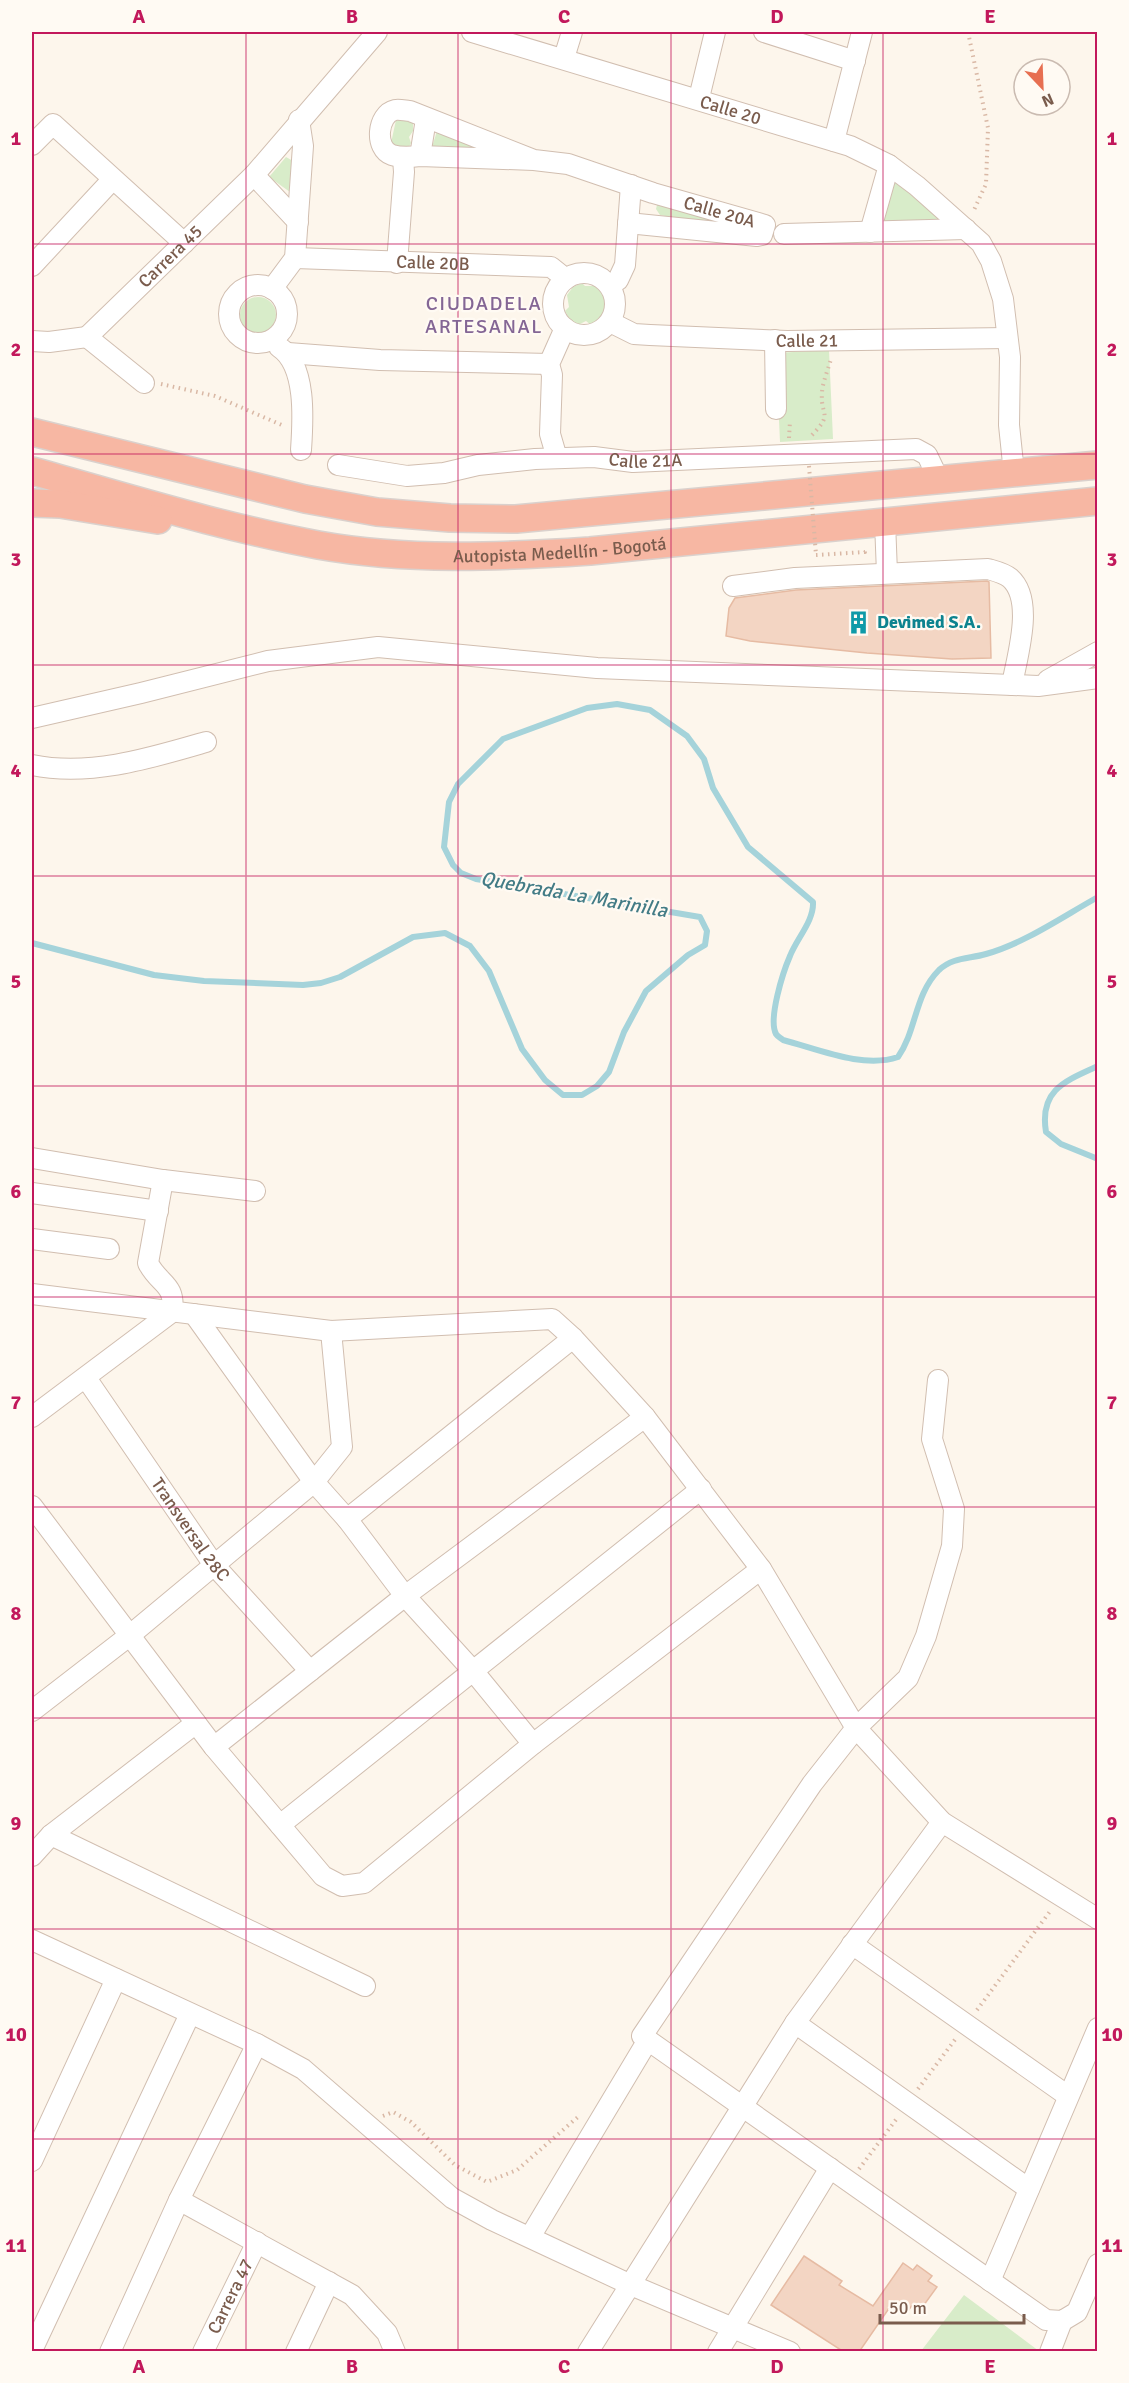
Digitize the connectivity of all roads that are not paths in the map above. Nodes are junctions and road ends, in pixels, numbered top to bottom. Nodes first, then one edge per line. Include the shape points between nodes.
1 (377, 32) edge
2 (472, 32) edge
3 (572, 32) edge
4 (716, 32) edge
5 (764, 32) edge
6 (862, 32) edge
7 (564, 58) junction
8 (855, 61) junction
9 (699, 98) junction
10 (418, 115) junction
11 (299, 120) junction
12 (834, 141) junction
13 (32, 145) edge
14 (411, 157) junction
15 (534, 160) junction
16 (888, 165) junction
17 (254, 175) junction
18 (112, 180) junction
19 (631, 185) junction
20 (297, 222) junction
21 (628, 223) junction
22 (966, 229) junction
23 (870, 232) junction
24 (784, 234) dead end
25 (184, 243) junction
26 (295, 258) junction
27 (397, 263) junction
28 (32, 266) edge
29 (566, 279) junction
30 (609, 285) junction
31 (272, 289) junction
32 (610, 321) junction
33 (565, 328) junction
34 (87, 337) junction
35 (1007, 338) junction
36 (775, 340) junction
37 (32, 341) edge
38 (269, 341) junction
39 (288, 353) junction
40 (549, 364) junction
41 (144, 383) road end
42 (776, 409) dead end
43 (32, 432) edge
44 (301, 450) road end
45 (557, 458) junction
46 (338, 465) dead end
47 (1098, 465) edge
48 (32, 471) edge
49 (1014, 473) junction
50 (939, 480) junction
51 (1098, 501) edge
52 (32, 503) edge
53 (885, 522) junction
54 (236, 526) junction
55 (887, 573) junction
56 (734, 586) dead end
57 (1098, 652) edge
58 (1098, 678) edge
59 (1012, 685) junction
60 (1038, 686) junction
61 (32, 718) edge
62 (207, 742) dead end
63 (32, 765) edge
64 (32, 1158) edge
65 (163, 1180) junction
66 (255, 1191) dead end
67 (32, 1193) edge
68 (158, 1211) junction
69 (32, 1239) edge
70 (109, 1249) dead end
71 (32, 1294) edge
72 (172, 1312) junction
73 (194, 1314) junction
74 (331, 1331) junction
75 (573, 1338) junction
76 (86, 1378) junction
77 (938, 1380) dead end
78 (32, 1417) edge
79 (645, 1417) junction
80 (314, 1482) junction
81 (700, 1489) junction
82 (32, 1506) edge
83 (347, 1519) junction
84 (214, 1565) junction
85 (761, 1569) junction
86 (405, 1596) junction
87 (129, 1636) junction
88 (310, 1671) junction
89 (474, 1672) junction
90 (32, 1711) edge
91 (196, 1723) junction
92 (856, 1728) junction
93 (532, 1744) junction
94 (214, 1747) junction
95 (942, 1822) junction
96 (280, 1825) junction
97 (51, 1835) junction
98 (32, 1856) edge
99 (1098, 1919) edge
100 (852, 1944) junction
101 (33, 1945) edge
102 (116, 1979) junction
103 (365, 1986) dead end
104 (190, 2014) junction
105 (795, 2023) junction
106 (1098, 2028) edge
107 (648, 2040) junction
108 (257, 2044) junction
109 (1068, 2096) junction
110 (743, 2107) junction
111 (32, 2161) edge
112 (830, 2168) junction
113 (1029, 2189) junction
114 (179, 2200) junction
115 (530, 2237) junction
116 (257, 2242) junction
117 (1098, 2264) edge
118 (990, 2281) junction
119 (329, 2282) junction
120 (631, 2285) junction
121 (1062, 2321) junction
122 (733, 2328) junction
123 (34, 2346) edge
124 (110, 2352) edge
125 (203, 2352) edge
126 (296, 2352) edge
127 (395, 2352) edge
128 (588, 2352) edge
129 (718, 2352) edge
130 (790, 2352) edge
131 (1050, 2352) edge

1 - 11 street, Carrera 45
2 - 7 street, Calle 20
3 - 7 street
4 - 9 street
5 - 8 street
6 - 8 street
7 - 9 street, Calle 20
8 - 12 street
9 - 12 street, Calle 20
10 - 14 street
10 - 14 street via 395,110 385,115 381,124 384,150 390,155
10 - 15 street, Calle 20A
11 - 17 street, Carrera 45
11 - 20 street via 303,146
12 - 16 street, Calle 20
13 - 18 street via 52,124
14 - 15 street, Calle 20A
14 - 27 street via 404,172
15 - 19 street, Calle 20A via 568,164
16 - 22 street, Calle 20
16 - 23 street
17 - 20 street
17 - 25 street, Carrera 45
18 - 25 street
18 - 28 street
19 - 21 street
19 - 21 street, Calle 20A via 761,222 765,229 757,236
20 - 26 street
21 - 30 street via 626,265 618,280
22 - 23 street
22 - 35 street, Calle 20 via 981,243 991,261 1003,299
23 - 24 street
25 - 34 street, Carrera 45
26 - 27 street, Calle 20B
26 - 31 street
27 - 29 street, Calle 20B via 551,267
29 - 30 street via 584,273
29 - 33 street via 556,291 554,308
30 - 32 street via 615,303
31 - 38 street via 287,311 283,329
31 - 38 street via 244,289 231,303 229,313 241,338 250,342
32 - 33 street via 589,335
32 - 36 street, Calle 21 via 634,334
33 - 40 street
34 - 37 street
34 - 41 street
35 - 36 street, Calle 21
35 - 49 street, Calle 20
36 - 42 street
38 - 39 street
39 - 40 street via 380,360
39 - 44 street via 296,369 304,415
40 - 45 street via 550,434
43 - 50 highway, Autopista Medellín - Bogotá via 305,499 377,512 450,518 516,519
45 - 46 street, Calle 21A via 407,476
45 - 50 street, Calle 21A via 633,462 806,461 916,449 927,455
47 - 49 highway, Autopista Medellín - Bogotá
48 - 54 highway, Autopista Medellín - Bogotá
49 - 50 highway, Autopista Medellín - Bogotá
51 - 53 highway, Autopista Medellín - Bogotá
52 - 54 highway via 60,504 148,520
53 - 54 highway, Autopista Medellín - Bogotá via 517,556 457,557 318,545
53 - 55 street
55 - 56 street
55 - 59 street via 988,568 1009,577 1024,610
57 - 60 street
58 - 60 street
59 - 60 street
59 - 61 street via 597,668 378,647 268,662
62 - 63 street via 95,768
64 - 65 street
65 - 66 street
65 - 68 street
67 - 68 street
68 - 72 street via 148,1263 172,1291
69 - 70 street
71 - 72 street
72 - 73 street
72 - 76 street
73 - 74 street
73 - 80 street
74 - 75 street via 552,1319
74 - 80 street via 342,1448
75 - 79 street
75 - 83 street
76 - 78 street
76 - 84 street, Transversal 28C
77 - 92 street via 932,1439 954,1509 952,1546 926,1636 908,1678
79 - 81 street
79 - 86 street
80 - 83 street
80 - 84 street
81 - 85 street
81 - 89 street
82 - 87 street
83 - 86 street
84 - 87 street
84 - 88 street, Transversal 28C
85 - 92 street
85 - 93 street
86 - 88 street
86 - 89 street
87 - 90 street
87 - 91 street
88 - 94 street
89 - 93 street
89 - 96 street
91 - 94 street
91 - 97 street
92 - 95 street
92 - 107 street via 812,1784 642,2036
93 - 96 street via 364,1883 342,1886 323,1876
94 - 96 street
95 - 99 street
95 - 100 street
97 - 98 street
97 - 103 street
100 - 105 street
100 - 109 street
101 - 102 street
102 - 104 street
102 - 111 street
104 - 108 street
104 - 123 street
105 - 110 street
105 - 113 street
106 - 109 street
107 - 110 street
107 - 115 street
108 - 114 street
108 - 115 street via 303,2069 452,2198
109 - 113 street
110 - 112 street
110 - 120 street
112 - 118 street
112 - 122 street
113 - 118 street
114 - 116 street
114 - 124 street
115 - 120 street
116 - 119 street
116 - 125 street, Carrera 47
117 - 121 street via 1077,2312
118 - 121 street via 1046,2320
119 - 126 street
119 - 127 street via 352,2295 387,2333
120 - 122 street
120 - 128 street
121 - 131 street
122 - 129 street
122 - 130 street

